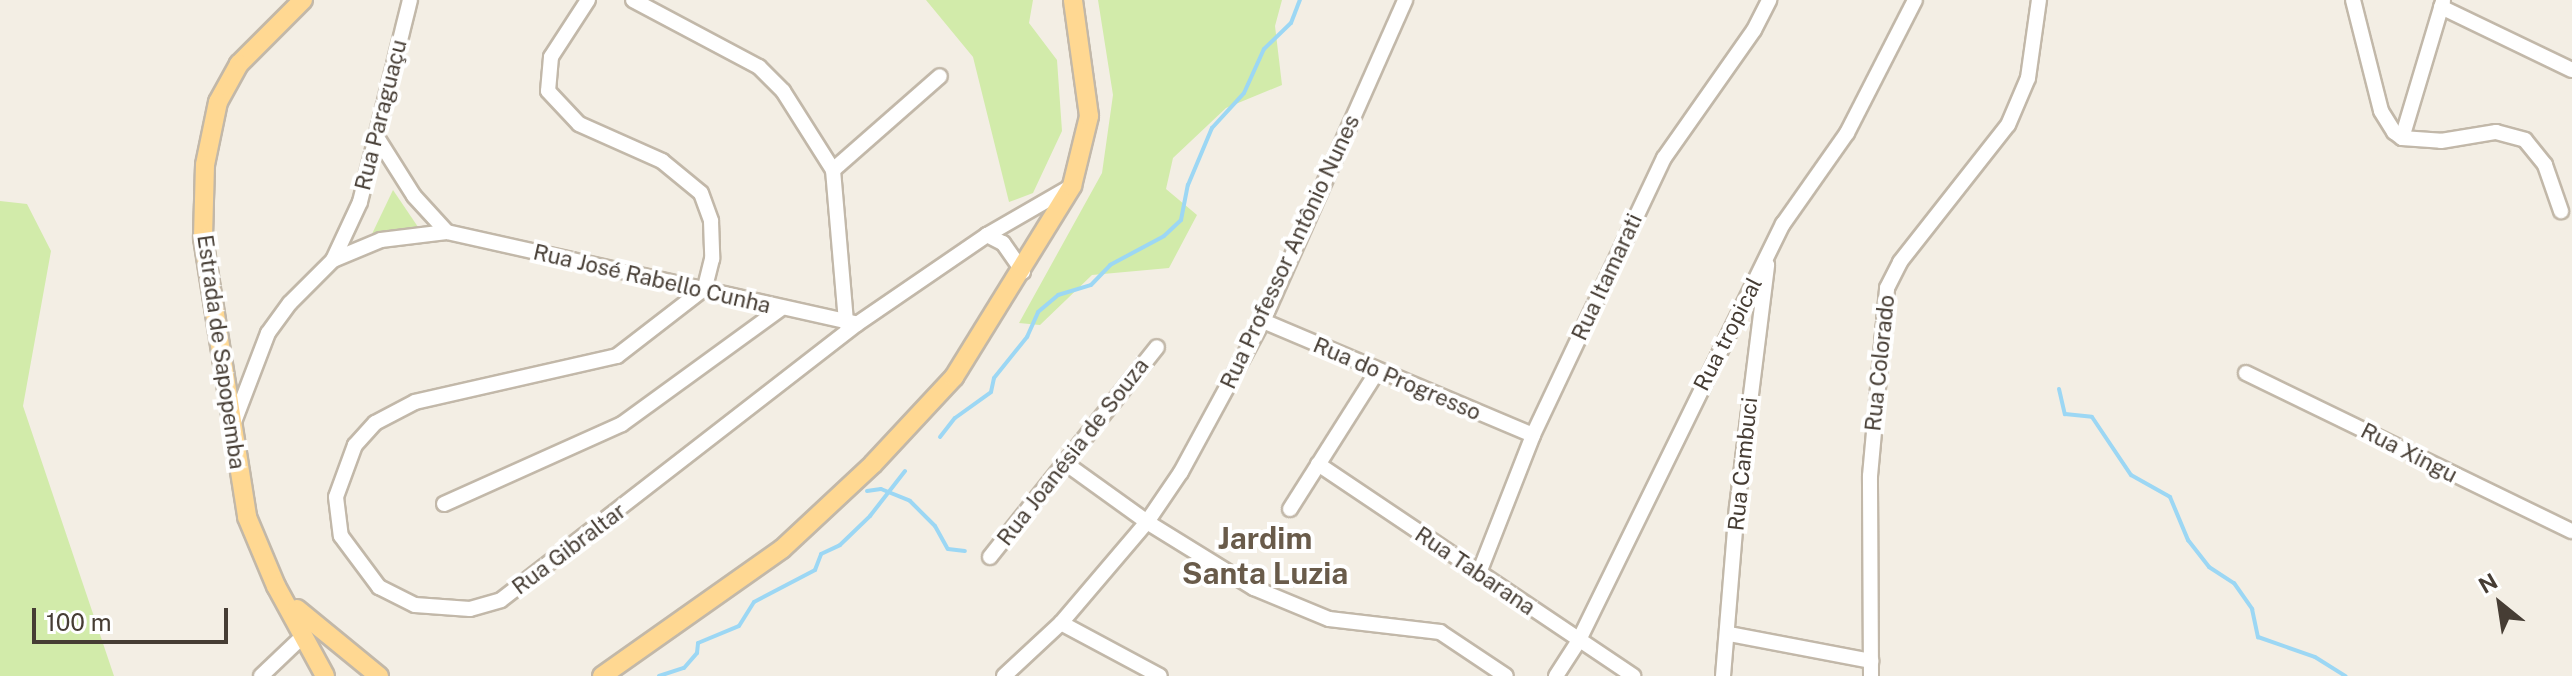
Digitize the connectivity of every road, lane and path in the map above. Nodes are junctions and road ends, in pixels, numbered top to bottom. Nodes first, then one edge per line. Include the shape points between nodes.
1 (303, 0) edge
2 (410, 0) edge
3 (588, 0) edge
4 (633, 0) edge
5 (1073, 0) edge
6 (1405, 0) edge
7 (1769, 0) edge
8 (1915, 0) edge
9 (2039, 0) edge
10 (2353, 0) edge
11 (2442, 4) edge
12 (2572, 70) edge
13 (940, 76) dead end
14 (2402, 138) junction
15 (378, 139) junction
16 (833, 170) junction
17 (1072, 186) junction
18 (2561, 211) dead end
19 (447, 232) junction
20 (987, 235) junction
21 (1769, 253) junction
22 (333, 260) junction
23 (1023, 272) junction
24 (705, 288) junction
25 (780, 309) junction
26 (1263, 321) junction
27 (852, 323) junction
28 (1157, 347) dead end
29 (1377, 372) junction
30 (2246, 373) dead end
31 (230, 433) junction
32 (1533, 435) junction
33 (1065, 463) junction
34 (1318, 464) junction
35 (444, 504) dead end
36 (1290, 509) dead end
37 (1147, 522) junction
38 (2572, 531) edge
39 (990, 557) dead end
40 (1479, 573) junction
41 (276, 586) junction
42 (1061, 623) junction
43 (1729, 634) junction
44 (304, 635) junction
45 (1578, 642) junction
46 (1871, 668) edge
47 (602, 674) edge
48 (261, 676) edge
49 (325, 676) edge
50 (379, 676) edge
51 (1004, 676) edge
52 (1160, 676) edge
53 (1506, 676) edge
54 (1556, 676) edge
55 (1633, 676) edge
56 (1723, 676) edge

1 - 31 main road, Estrada de Sapopemba via 239,64 211,126 203,238
2 - 15 street, Rua Paraguaçu
3 - 24 street via 551,57 548,91 579,124 662,161 701,193 711,221 712,259
4 - 16 street via 759,67 783,91
5 - 17 main road via 1089,116
6 - 26 street, Rua Professor Antônio Nunes
7 - 32 street, Rua Itamarati via 1754,30 1664,158
8 - 21 street, Rua tropical via 1865,102
9 - 46 street, Rua Colorado via 2028,78 2008,125 1900,262 1887,288 1870,476
10 - 14 street via 2381,111
11 - 12 street
11 - 14 street
13 - 16 street
14 - 18 street via 2441,141 2496,132 2517,137 2540,157
15 - 19 street via 414,196
15 - 22 street, Rua Paraguaçu via 360,202
16 - 27 street
17 - 20 street, Rua Gibraltar
17 - 23 main road
19 - 22 street, Rua José Rabello Cunha via 381,240
19 - 24 street, Rua José Rabello Cunha
20 - 23 street via 1003,243
20 - 27 street, Rua Gibraltar
21 - 43 street, Rua Cambuci via 1737,507
21 - 45 street, Rua tropical
22 - 31 street, Rua Paraguaçu via 268,333
23 - 47 main road via 954,377 823,514 782,549
24 - 25 street, Rua José Rabello Cunha
24 - 27 street, Rua Gibraltar via 617,356 438,396 375,423 355,445 336,497 341,536 356,562 379,587 415,605 470,609 501,600
25 - 27 street, Rua José Rabello Cunha
25 - 35 street via 622,424
26 - 29 street, Rua do Progresso
26 - 37 street, Rua Professor Antônio Nunes via 1181,472
28 - 33 street, Rua Joanésia de Souza
29 - 32 street, Rua do Progresso
29 - 34 street
30 - 38 street, Rua Xingu
31 - 41 main road, Estrada de Sapopemba via 247,517
32 - 40 street, Rua Itamarati
33 - 37 street
33 - 39 street, Rua Joanésia de Souza
34 - 36 street
34 - 40 street, Rua Tabarana
37 - 42 street, Rua Professor Antônio Nunes
37 - 53 street via 1300,610 1440,632
40 - 45 street, Rua Tabarana
41 - 44 main road, Estrada de Sapopemba
41 - 50 main road via 336,645
42 - 51 street, Rua Professor Antônio Nunes
42 - 52 street
43 - 46 street
43 - 56 street, Rua Cambuci
44 - 48 street
44 - 49 main road, Estrada de Sapopemba
45 - 54 street, Rua tropical
45 - 55 street, Rua Tabarana

